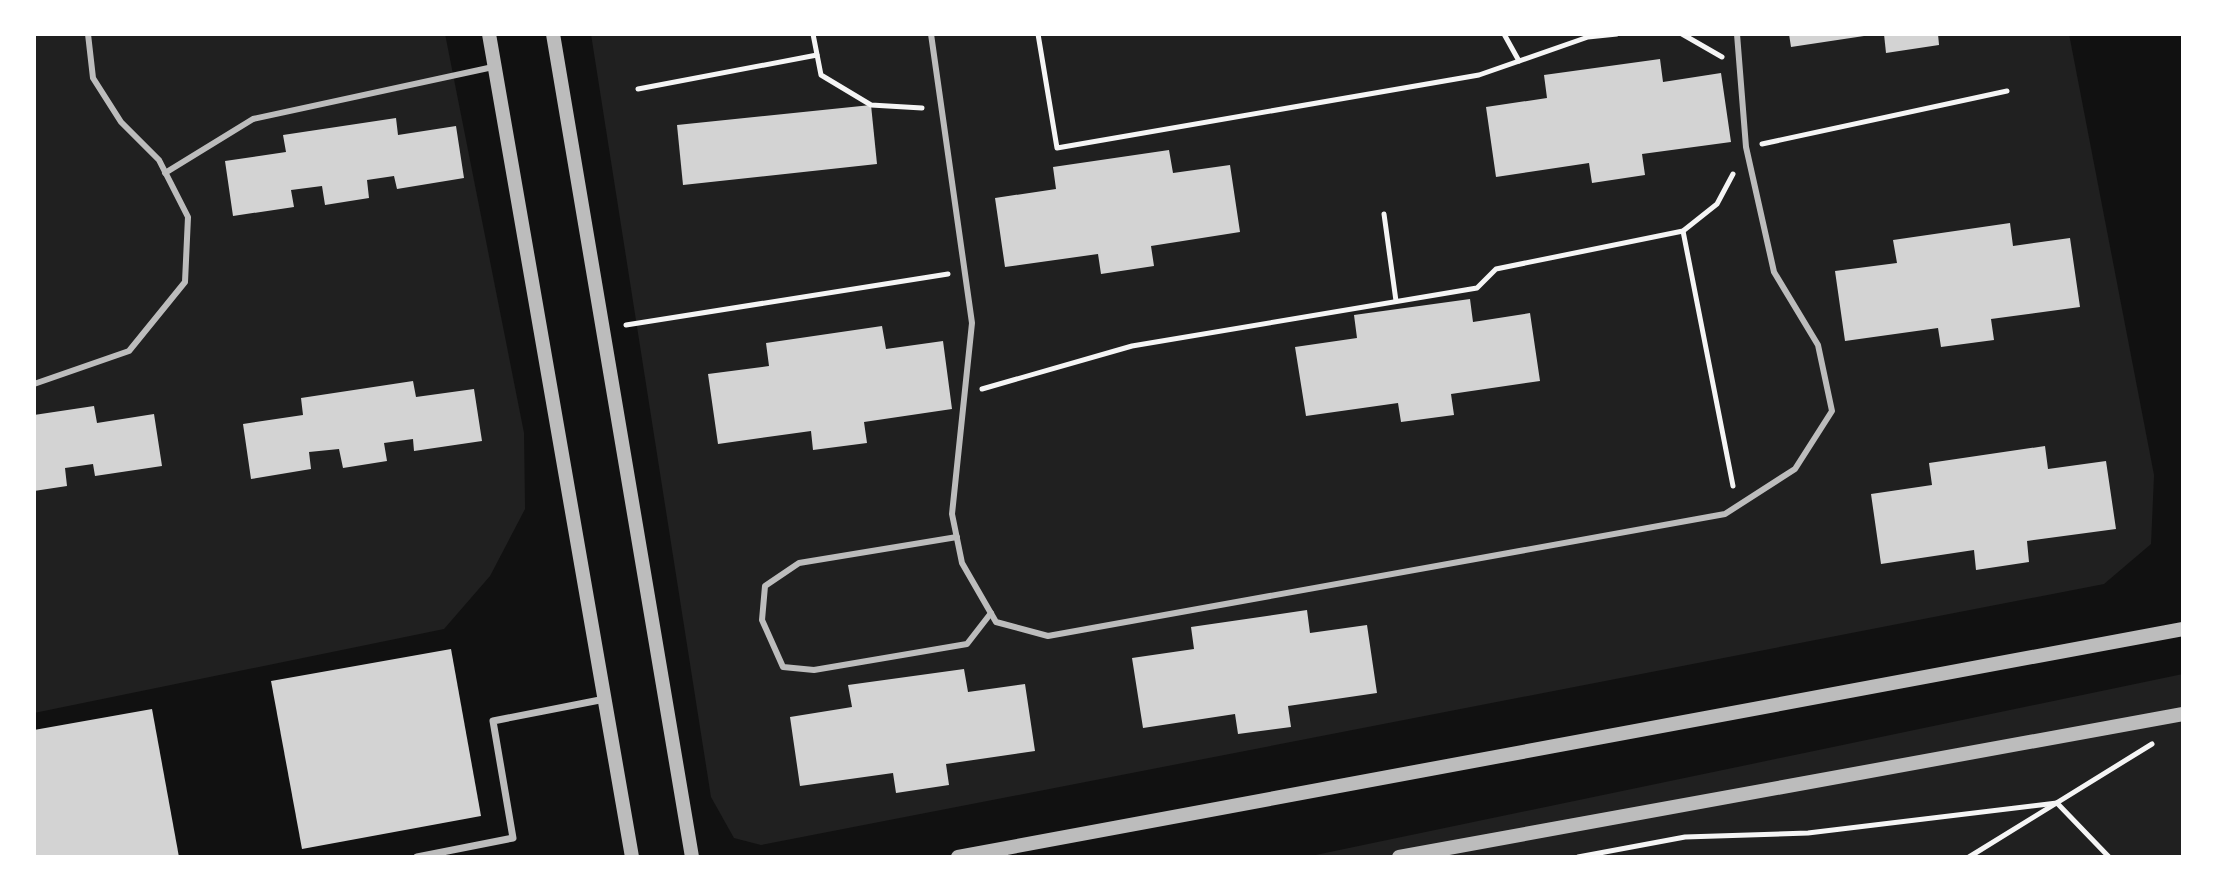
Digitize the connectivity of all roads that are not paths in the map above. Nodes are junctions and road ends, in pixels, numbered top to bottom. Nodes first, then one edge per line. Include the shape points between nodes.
1 (88, 34) edge
2 (489, 34) edge
3 (553, 34) edge
4 (931, 34) edge
5 (1737, 34) edge
6 (495, 66) junction
7 (165, 173) junction
8 (34, 384) edge
9 (957, 537) junction
10 (991, 613) junction
11 (2183, 629) edge
12 (605, 699) junction
13 (2183, 714) edge
14 (417, 857) edge
15 (632, 857) edge
16 (692, 857) edge
17 (958, 857) edge
18 (1399, 857) edge

1 - 7 lane via 93,78 121,122
2 - 6 street
3 - 16 street
4 - 9 lane via 972,323 952,514
5 - 10 lane via 1746,147 1774,272 1818,345 1832,411 1795,469 1725,514 1048,636 996,622
6 - 7 lane via 253,119
6 - 12 street
7 - 8 lane via 188,217 185,282 129,351
9 - 10 lane via 962,563
9 - 10 lane via 799,563 765,586 762,620 783,667 814,670 967,644
11 - 17 street
12 - 14 street via 493,721 513,838
12 - 15 street
13 - 18 street

